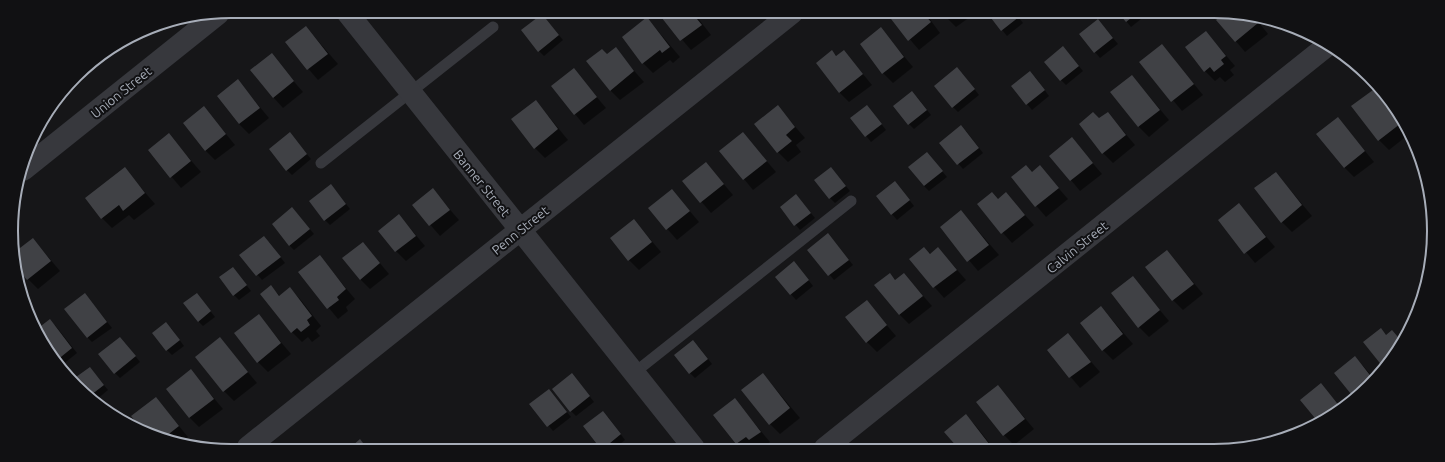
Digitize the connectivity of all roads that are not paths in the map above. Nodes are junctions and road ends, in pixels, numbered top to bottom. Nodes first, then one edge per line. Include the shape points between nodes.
1 (351, 18) edge
2 (786, 18) edge
3 (212, 19) edge
4 (493, 27) dead end
5 (1323, 49) edge
6 (410, 93) junction
7 (321, 163) dead end
8 (28, 166) edge
9 (850, 201) dead end
10 (520, 230) junction
11 (634, 373) junction
12 (252, 444) edge
13 (691, 444) edge
14 (830, 444) edge

1 - 6 street, Banner Street
2 - 10 street, Penn Street
3 - 8 street, Union Street
4 - 6 lane
5 - 14 street, Calvin Street
6 - 7 lane
6 - 10 street, Banner Street
9 - 11 lane
10 - 11 street, Banner Street
10 - 12 street, Penn Street
11 - 13 street, Banner Street

